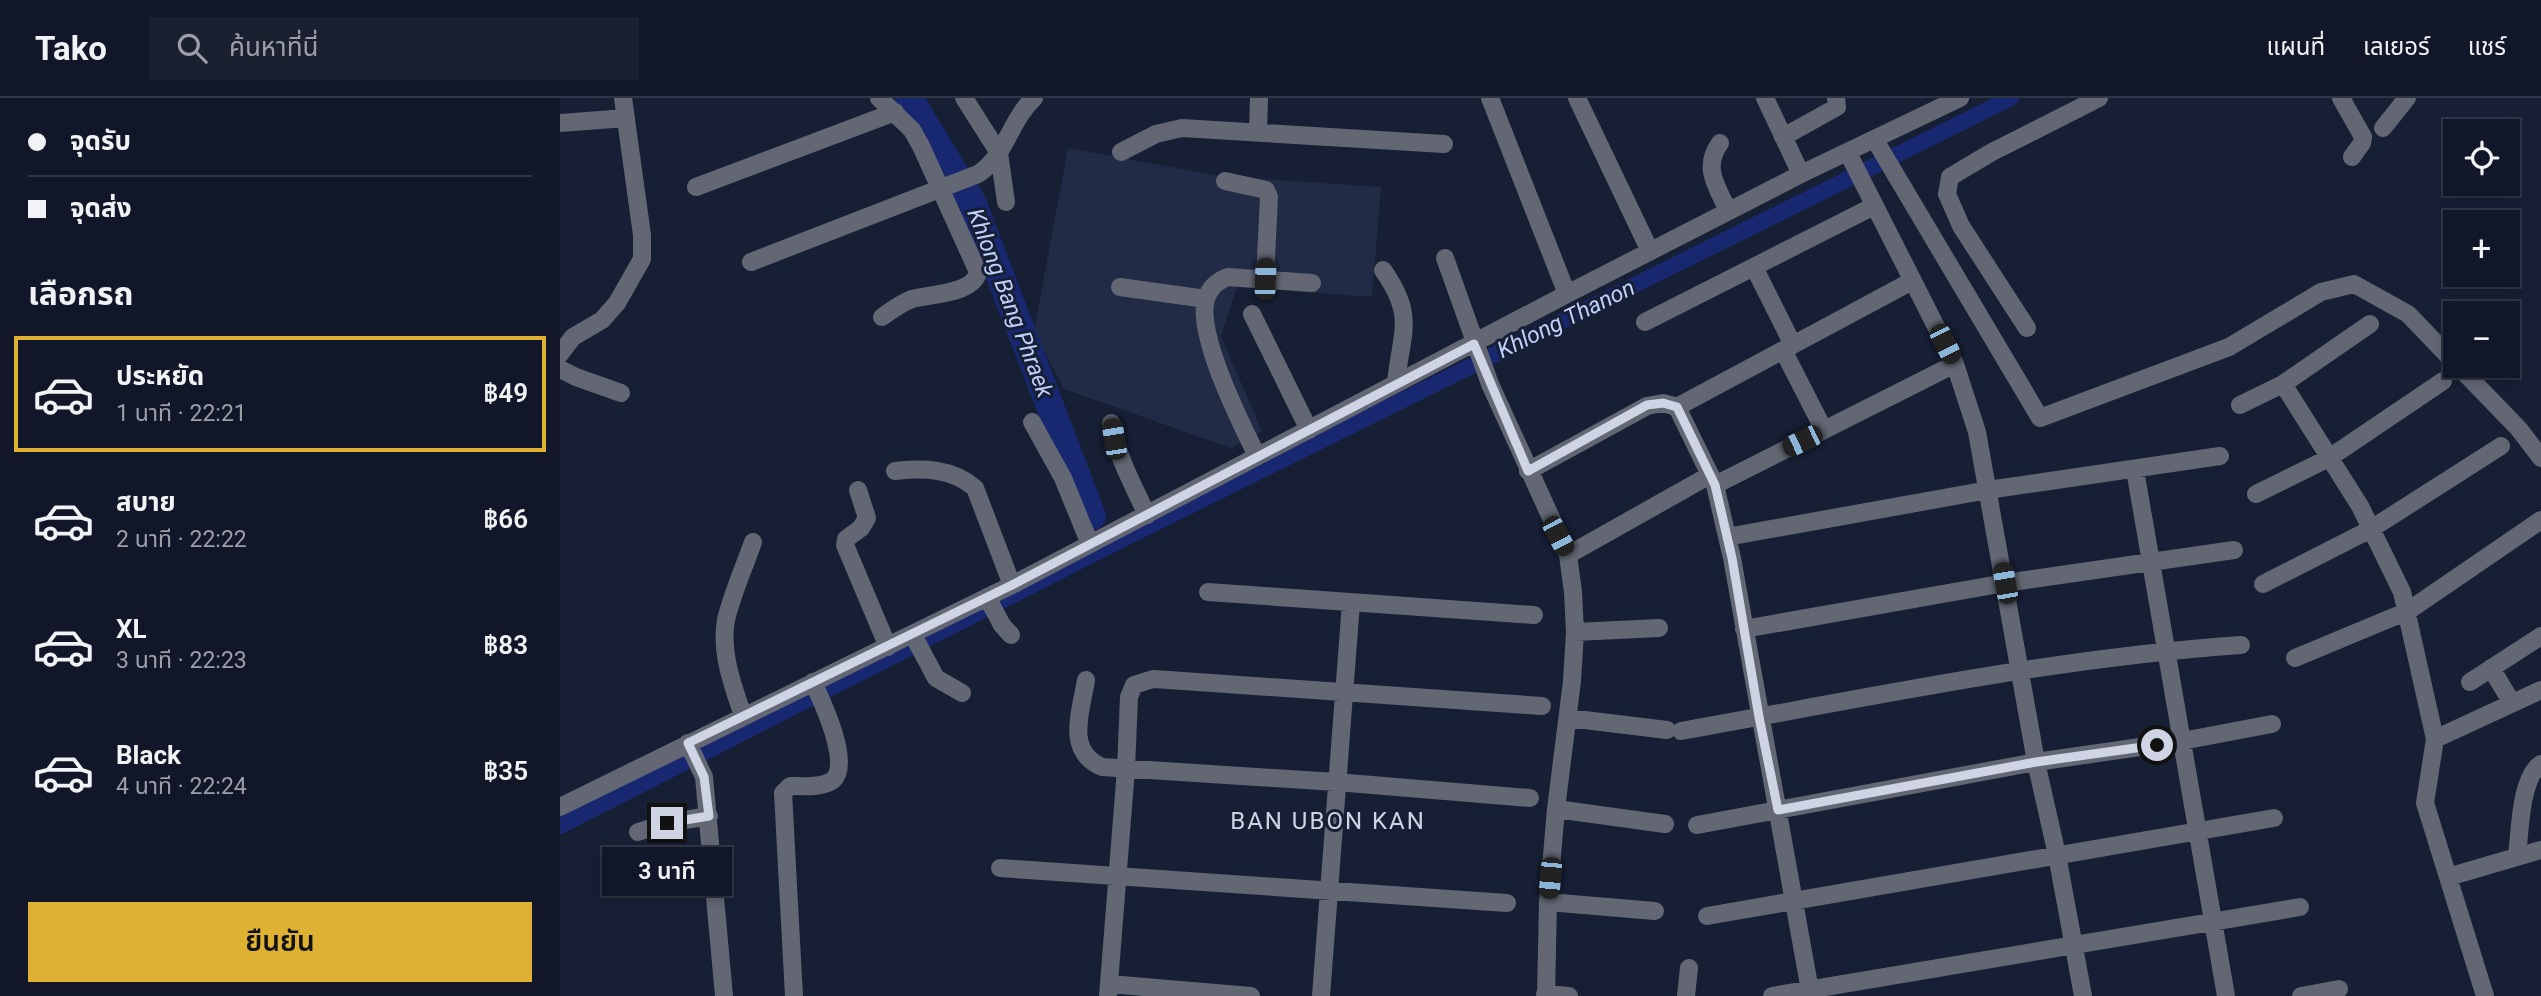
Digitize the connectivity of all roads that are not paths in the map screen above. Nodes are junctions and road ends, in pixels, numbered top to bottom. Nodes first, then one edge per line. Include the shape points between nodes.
1 (623, 98) edge
2 (879, 98) edge
3 (964, 98) edge
4 (1034, 98) edge
5 (1259, 98) edge
6 (1490, 98) edge
7 (1577, 98) edge
8 (1765, 98) edge
9 (1836, 98) edge
10 (1960, 98) edge
11 (2099, 98) edge
12 (2341, 98) edge
13 (2407, 98) edge
14 (1937, 103) edge
15 (895, 112) junction
16 (626, 118) junction
17 (560, 123) edge
18 (2383, 128) dead end
19 (1258, 133) junction
20 (1783, 137) junction
21 (1875, 141) junction
22 (1720, 143) dead end
23 (1444, 144) dead end
24 (1121, 152) dead end
25 (999, 153) junction
26 (2353, 157) dead end
27 (1850, 158) junction
28 (1801, 174) junction
29 (1225, 181) dead end
30 (696, 187) dead end
31 (944, 187) junction
32 (1006, 202) dead end
33 (1872, 202) junction
34 (1728, 211) junction
35 (1650, 251) junction
36 (1445, 258) dead end
37 (751, 262) dead end
38 (1754, 267) junction
39 (1383, 270) dead end
40 (1265, 279) junction
41 (1912, 281) junction
42 (1312, 283) dead end
43 (1120, 287) dead end
44 (1567, 293) junction
45 (1206, 299) junction
46 (1252, 314) dead end
47 (882, 317) dead end
48 (1645, 322) dead end
49 (2370, 324) dead end
50 (2027, 328) dead end
51 (566, 332) edge
52 (1788, 347) junction
53 (1476, 349) junction
54 (2443, 350) edge
55 (560, 354) edge
56 (1955, 364) junction
57 (560, 369) edge
58 (2470, 378) edge
59 (2443, 381) dead end
60 (1396, 383) junction
61 (2283, 384) junction
62 (621, 393) dead end
63 (2240, 405) dead end
64 (1677, 407) junction
65 (1032, 422) dead end
66 (1111, 422) dead end
67 (1309, 430) junction
68 (1824, 430) junction
69 (2501, 446) dead end
70 (1257, 456) junction
71 (2220, 456) dead end
72 (2329, 458) junction
73 (2541, 458) edge
74 (2134, 470) junction
75 (895, 471) dead end
76 (1528, 471) junction
77 (1712, 480) junction
78 (858, 490) dead end
79 (1989, 490) junction
80 (2256, 494) dead end
81 (1147, 515) junction
82 (2541, 520) edge
83 (2371, 529) junction
84 (1727, 537) junction
85 (753, 542) dead end
86 (1090, 544) junction
87 (2234, 550) dead end
88 (1568, 555) junction
89 (2151, 562) junction
90 (2005, 583) junction
91 (2263, 584) dead end
92 (1012, 585) junction
93 (1208, 592) dead end
94 (989, 601) junction
95 (1351, 603) junction
96 (2408, 611) junction
97 (1534, 615) dead end
98 (1659, 628) dead end
99 (1744, 629) junction
100 (1007, 630) dead end
101 (1575, 632) junction
102 (2541, 636) edge
103 (915, 638) junction
104 (2241, 645) dead end
105 (888, 647) junction
106 (2166, 650) junction
107 (2295, 658) dead end
108 (2491, 668) junction
109 (2020, 671) junction
110 (1086, 680) dead end
111 (2470, 682) dead end
112 (815, 687) junction
113 (2541, 690) edge
114 (1344, 692) junction
115 (962, 693) dead end
116 (2512, 703) junction
117 (1542, 706) dead end
118 (743, 716) junction
119 (1759, 717) junction
120 (1568, 718) junction
121 (2272, 724) dead end
122 (2435, 740) junction
123 (2182, 741) junction
124 (691, 748) junction
125 (2036, 762) junction
126 (2541, 764) edge
127 (1126, 769) junction
128 (1336, 782) junction
129 (1531, 798) dead end
130 (560, 807) edge
131 (1556, 808) junction
132 (1778, 810) junction
133 (709, 816) junction
134 (2274, 818) dead end
135 (1665, 824) dead end
136 (1697, 825) dead end
137 (2197, 831) junction
138 (639, 832) dead end
139 (2541, 849) edge
140 (2057, 855) junction
141 (2517, 857) junction
142 (1000, 868) dead end
143 (1118, 876) junction
144 (2448, 877) junction
145 (1330, 892) junction
146 (1796, 901) junction
147 (1548, 902) junction
148 (1507, 903) dead end
149 (2300, 907) dead end
150 (1655, 911) dead end
151 (1707, 916) dead end
152 (2213, 922) junction
153 (2074, 946) junction
154 (1689, 968) dead end
155 (2339, 989) dead end
156 (1108, 990) edge
157 (1811, 993) edge
158 (1546, 995) edge
159 (724, 996) edge
160 (794, 996) edge
161 (1251, 996) edge
162 (1321, 996) edge
163 (1569, 996) edge
164 (1686, 996) edge
165 (1772, 996) edge
166 (2082, 996) edge
167 (2226, 996) edge
168 (2301, 996) edge
169 (2486, 996) edge

1 - 16 street
2 - 15 street
3 - 25 street
4 - 25 street via 1015,121
5 - 19 street
6 - 44 street
7 - 35 street
8 - 20 street
9 - 20 street via 1837,107 1829,113
10 - 14 street
11 - 50 street via 1950,177 1947,194 1961,226
12 - 26 street via 2363,137
13 - 18 street
14 - 21 street
15 - 30 street
15 - 31 street
16 - 17 street
16 - 51 street via 642,258 610,311 594,326
19 - 23 street
19 - 24 street via 1171,129
20 - 28 street
21 - 27 street
21 - 54 street via 2039,418 2229,347 2321,292 2354,284 2408,314
22 - 34 street via 1710,163
25 - 31 street via 988,168
25 - 32 street
27 - 28 street
27 - 33 street
28 - 34 street
29 - 40 street via 1266,190 1269,197
31 - 37 street
31 - 47 street via 977,279 962,289 901,303
33 - 38 street
33 - 41 street
34 - 35 street
35 - 44 street
36 - 53 street
38 - 48 street
38 - 52 street
39 - 60 street via 1401,299 1405,317
40 - 42 street
40 - 45 street via 1228,277 1212,287
41 - 52 street
41 - 56 street
43 - 45 street
44 - 53 street
45 - 70 street via 1212,349
46 - 67 street
49 - 61 street
51 - 55 street
52 - 64 street
52 - 68 street
53 - 60 street
53 - 76 street
56 - 68 street
56 - 79 street via 1977,432
57 - 62 street
58 - 73 street
59 - 72 street
60 - 67 street
61 - 63 street
61 - 72 street
64 - 76 street via 1647,405
64 - 77 street
65 - 86 street via 1063,478
66 - 81 street via 1124,468
67 - 70 street
68 - 77 street
69 - 83 street
70 - 81 street
71 - 74 street
72 - 80 street
72 - 83 street
74 - 79 street
74 - 89 street
75 - 92 street via 933,470 967,480 975,488
76 - 88 street
77 - 84 street
77 - 88 street
78 - 105 street via 867,518 862,528 846,538 845,545
79 - 84 street
79 - 90 street
81 - 86 street
82 - 96 street
83 - 91 street
83 - 96 street
84 - 99 street
85 - 118 street via 726,621 728,670
86 - 92 street
87 - 89 street
88 - 101 street
89 - 90 street
89 - 106 street
90 - 99 street
90 - 109 street
92 - 94 street
93 - 95 street
94 - 100 street
94 - 103 street
95 - 97 street
95 - 114 street
96 - 107 street
96 - 122 street
98 - 101 street
99 - 119 street
101 - 120 street
102 - 108 street
103 - 105 street
103 - 115 street via 936,678
104 - 106 street
105 - 112 street
106 - 109 street
106 - 123 street
108 - 111 street
108 - 116 street
109 - 119 street
109 - 125 street
110 - 127 street via 1079,725 1084,756 1102,767
112 - 118 street
112 - 160 street via 830,717 838,772 824,784 787,787 783,793
113 - 116 street
114 - 117 street
114 - 127 street via 1142,681 1129,697
114 - 128 street
116 - 122 street
118 - 124 street
119 - 120 street via 1674,731
119 - 132 street
120 - 131 street
121 - 123 street
122 - 144 street via 2425,803
123 - 125 street
123 - 137 street
124 - 130 street
124 - 133 street via 704,777
125 - 132 street
125 - 140 street
126 - 141 street via 2527,782
127 - 128 street
127 - 143 street
128 - 129 street
128 - 145 street
131 - 135 street
131 - 147 street
132 - 136 street
132 - 146 street
133 - 138 street
133 - 159 street
134 - 137 street
137 - 140 street
137 - 152 street
139 - 141 street
140 - 146 street
140 - 153 street
141 - 144 street
142 - 143 street
143 - 145 street
143 - 156 street
144 - 169 street
145 - 148 street
145 - 162 street
146 - 151 street
146 - 157 street
147 - 150 street
147 - 158 street
149 - 152 street
152 - 153 street
152 - 167 street
153 - 157 street
153 - 166 street
154 - 164 street
155 - 168 street
156 - 161 street
157 - 165 street
158 - 163 street

